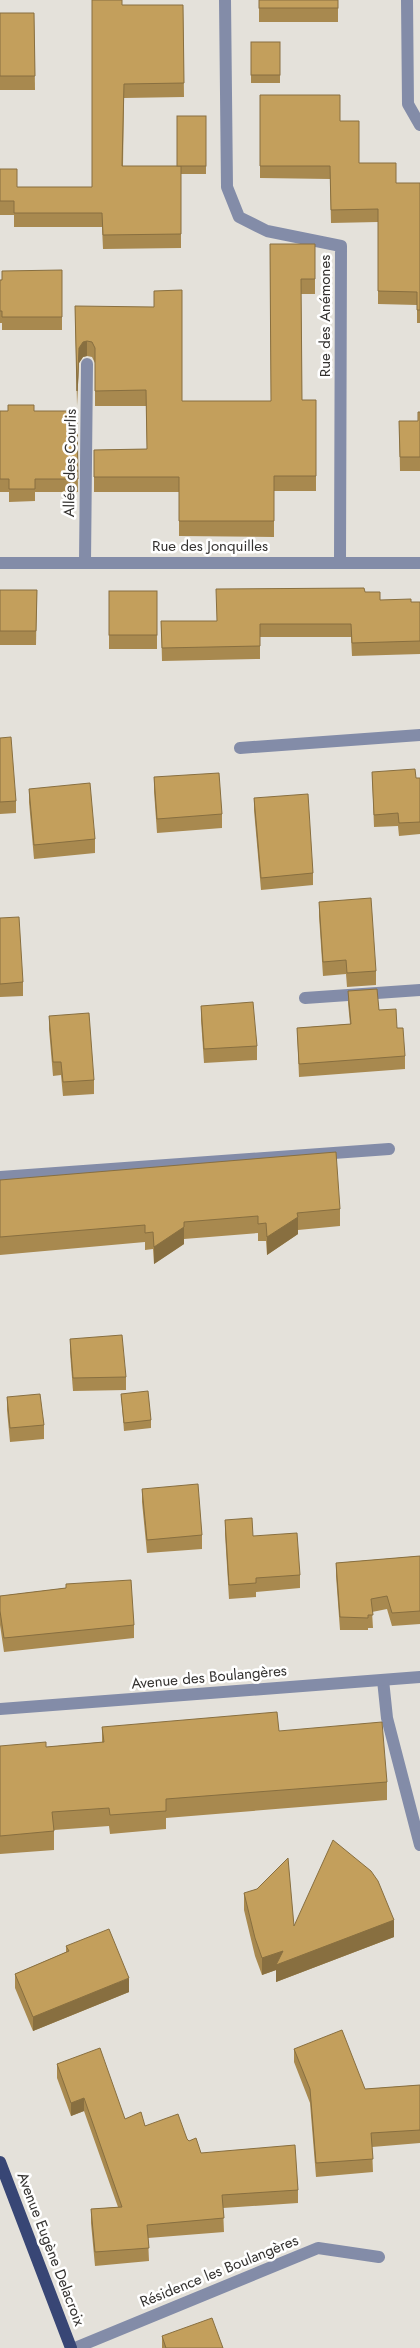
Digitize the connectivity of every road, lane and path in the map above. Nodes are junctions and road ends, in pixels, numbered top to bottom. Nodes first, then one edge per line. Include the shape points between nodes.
1 (225, 0) edge
2 (406, 0) edge
3 (420, 125) edge
4 (88, 364) dead end
5 (85, 562) junction
6 (340, 562) junction
7 (0, 563) edge
8 (420, 563) edge
9 (420, 735) edge
10 (240, 748) dead end
11 (420, 990) edge
12 (305, 998) dead end
13 (389, 1149) dead end
14 (0, 1177) edge
15 (420, 1677) edge
16 (383, 1680) junction
17 (0, 1709) edge
18 (420, 1845) edge
19 (0, 2162) edge
20 (379, 2257) dead end
21 (71, 2348) edge
22 (75, 2348) edge

1 - 6 street, Rue des Anémones via 227,187 239,217 267,231 341,246
2 - 3 street via 408,104
4 - 5 street, Allée des Courlis
5 - 6 street, Rue des Jonquilles
5 - 7 street, Rue des Jonquilles
6 - 8 street, Rue des Jonquilles
9 - 10 street
11 - 12 street
13 - 14 street
15 - 16 street, Avenue des Boulangères
16 - 17 street, Avenue des Boulangères
16 - 18 street via 386,1718
19 - 21 main road, Avenue Eugène Delacroix
20 - 22 street, Résidence les Boulangères via 318,2248

